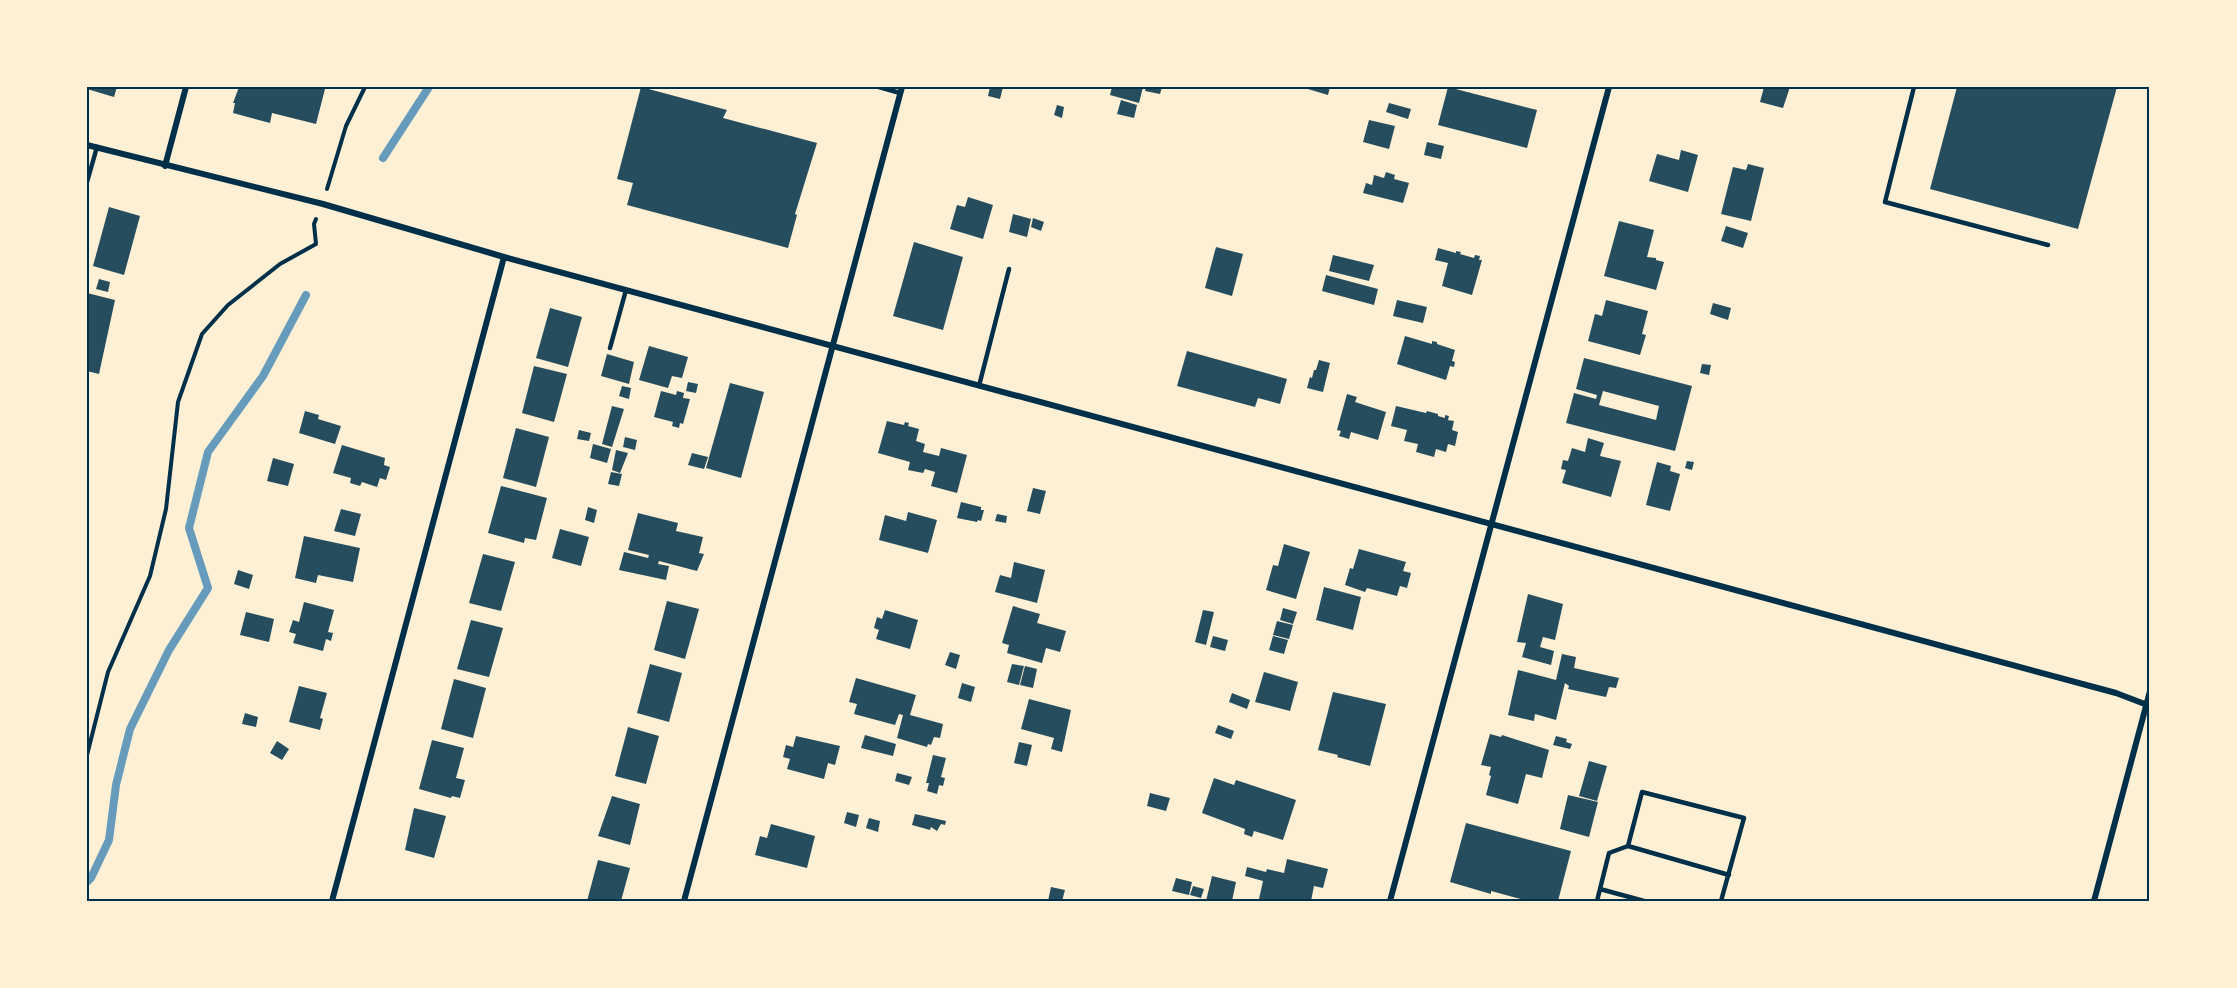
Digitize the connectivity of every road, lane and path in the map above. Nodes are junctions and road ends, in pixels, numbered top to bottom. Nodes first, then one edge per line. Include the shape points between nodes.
1 (186, 87) edge
2 (365, 87) edge
3 (879, 87) edge
4 (1609, 87) edge
5 (1914, 87) edge
6 (901, 90) edge
7 (87, 145) edge
8 (96, 147) junction
9 (165, 166) junction
10 (87, 182) edge
11 (323, 204) junction
12 (2048, 245) dead end
13 (504, 258) junction
14 (1009, 269) dead end
15 (626, 290) junction
16 (833, 346) junction
17 (610, 348) dead end
18 (979, 386) junction
19 (1491, 524) junction
20 (2150, 691) edge
21 (2148, 706) edge
22 (87, 755) edge
23 (1628, 846) junction
24 (1729, 875) junction
25 (1600, 889) junction
26 (332, 901) edge
27 (684, 901) edge
28 (1390, 901) edge
29 (1597, 901) edge
30 (1644, 901) edge
31 (1721, 901) edge
32 (2094, 901) edge

1 - 9 street
2 - 11 path via 346,126
3 - 6 lane
4 - 19 street
5 - 12 lane via 1885,202
6 - 16 street
7 - 8 street
8 - 9 street
8 - 10 lane
9 - 11 street
11 - 13 street
11 - 22 path via 314,224 316,244 280,264 228,305 202,334 178,402 166,509 150,576 108,672
13 - 15 street
13 - 26 street
14 - 18 lane
15 - 16 street
15 - 17 lane
16 - 18 street
16 - 27 street
18 - 19 street
19 - 21 street via 2116,693
19 - 28 street
20 - 21 street
21 - 32 street
23 - 24 lane
23 - 24 lane via 1642,792 1744,818
23 - 25 lane via 1609,853
24 - 31 lane
25 - 29 lane
25 - 30 lane

